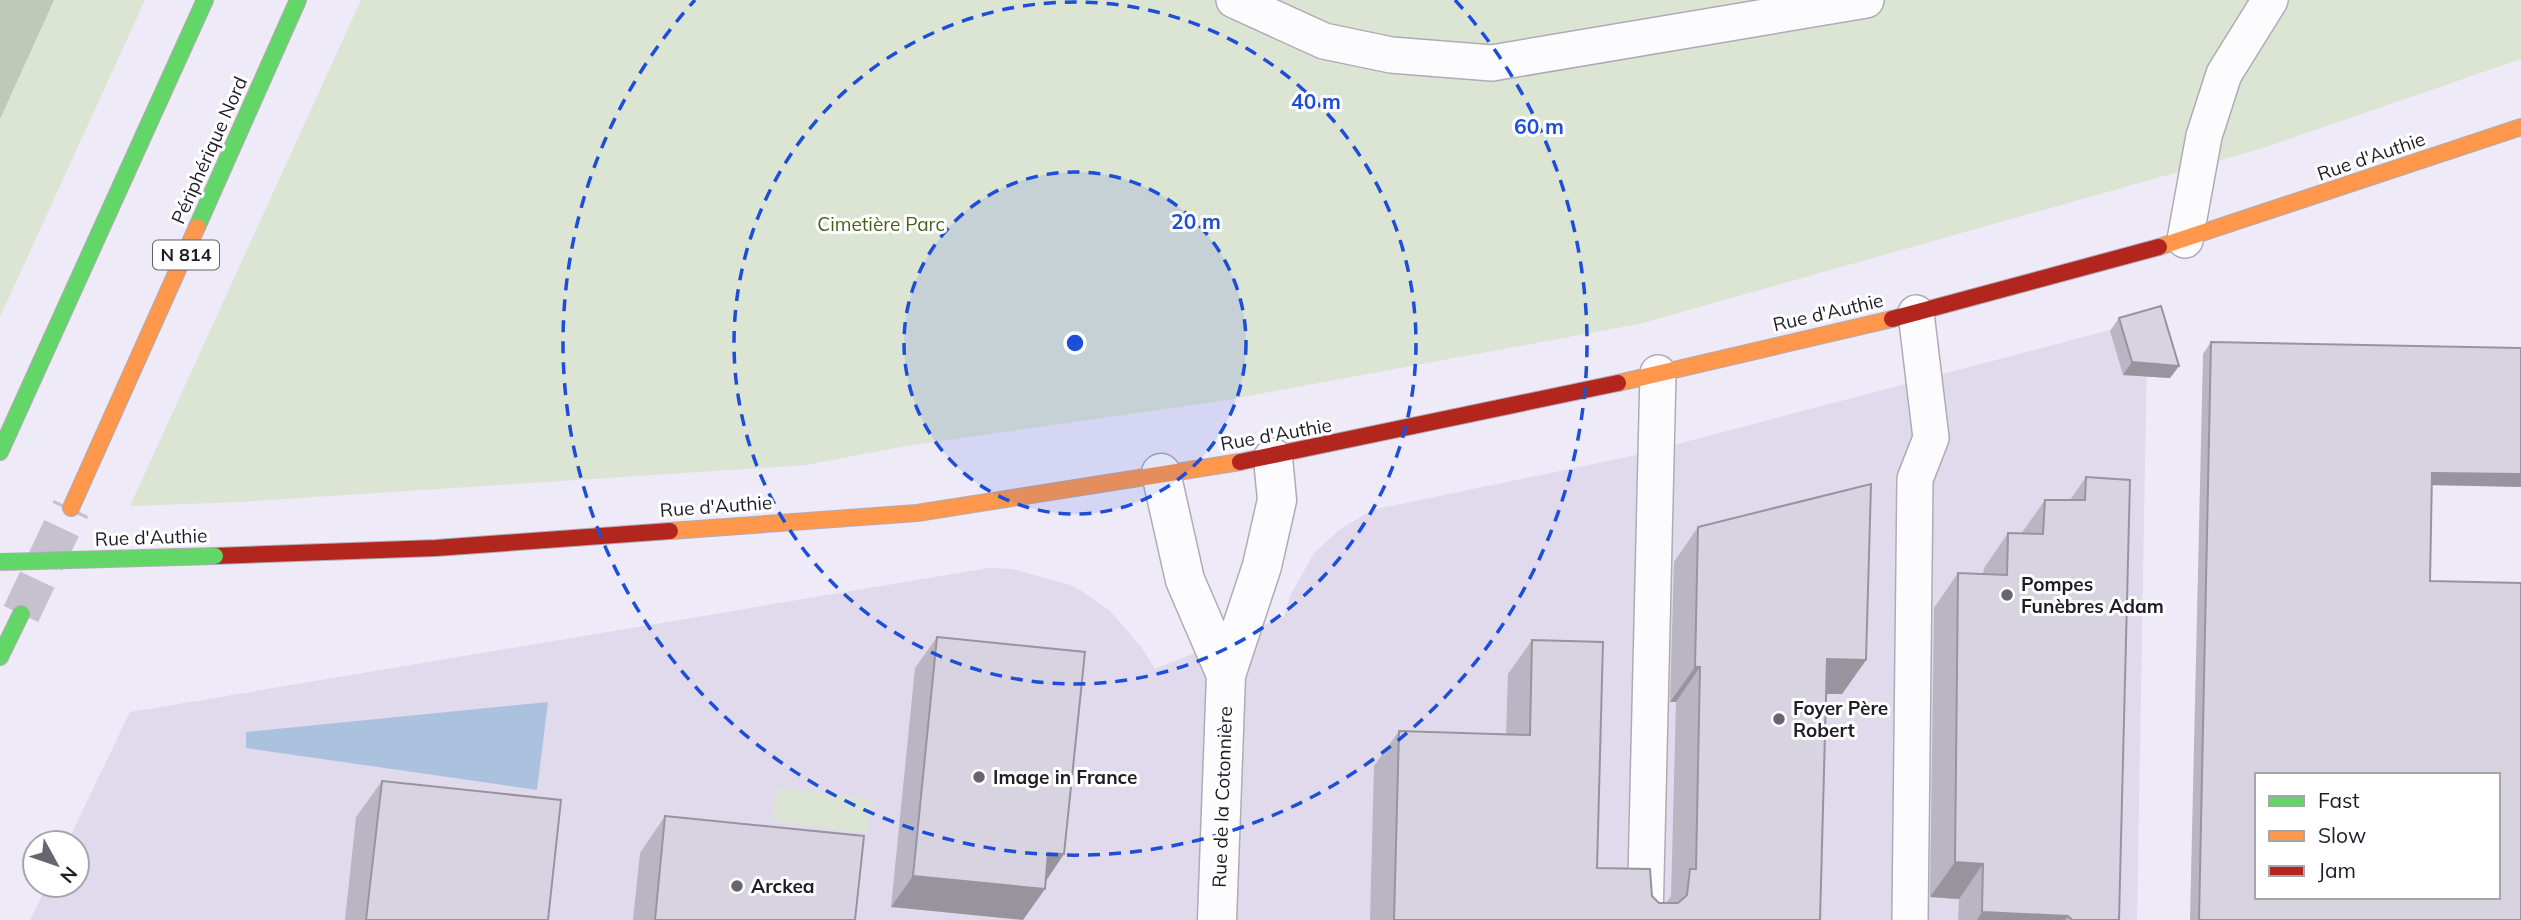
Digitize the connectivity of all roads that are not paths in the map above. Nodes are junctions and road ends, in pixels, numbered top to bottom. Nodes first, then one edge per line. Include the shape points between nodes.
1 (205, 0) edge
2 (298, 0) edge
3 (1234, 0) edge
4 (1866, 0) edge
5 (2270, 0) edge
6 (2521, 127) edge
7 (2185, 240) junction
8 (1916, 313) junction
9 (1658, 373) junction
10 (0, 452) edge
11 (1273, 458) junction
12 (1161, 473) junction
13 (71, 508) tunnel mouth
14 (0, 562) edge
15 (21, 614) tunnel mouth
16 (0, 657) edge
17 (1226, 675) junction
18 (1217, 920) edge
19 (1644, 920) edge
20 (1910, 920) edge

1 - 10 main road
2 - 13 main road, Périphérique Nord / N 814
3 - 4 lane via 1324,41 1391,55 1492,63
5 - 7 lane via 2224,74 2204,136
6 - 7 main road, Rue d'Authie
7 - 8 main road, Rue d'Authie
8 - 9 main road, Rue d'Authie
8 - 20 lane via 1931,438 1915,479
9 - 11 main road, Rue d'Authie
9 - 19 lane
11 - 12 main road, Rue d'Authie
11 - 17 street, Rue de la Cotonnière via 1275,509 1262,566
12 - 14 main road, Rue d'Authie, bridge via 917,513 436,548
12 - 17 street, Rue de la Cotonnière via 1185,580
15 - 16 main road
17 - 18 street, Rue de la Cotonnière

